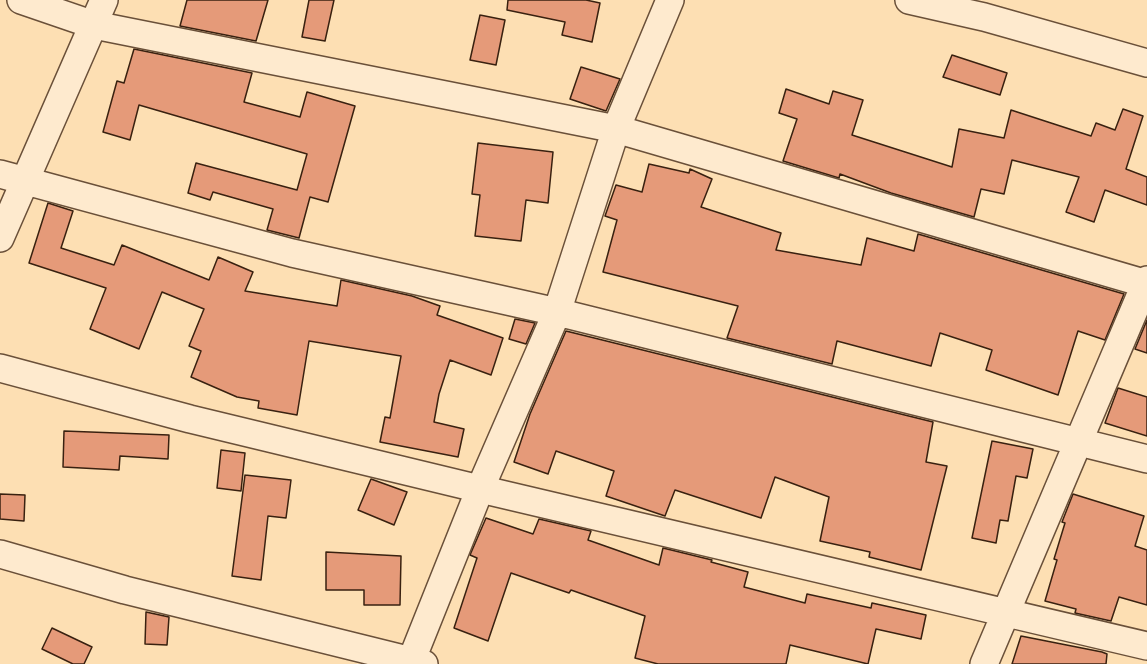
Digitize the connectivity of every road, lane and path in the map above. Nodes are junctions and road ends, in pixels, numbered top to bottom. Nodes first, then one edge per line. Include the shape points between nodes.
1 (21, 0) edge
2 (104, 0) edge
3 (670, 0) edge
4 (909, 0) edge
5 (94, 25) junction
6 (1147, 63) edge
7 (616, 129) junction
8 (0, 174) edge
9 (26, 180) junction
10 (0, 238) edge
11 (1147, 282) edge
12 (557, 312) junction
13 (0, 368) edge
14 (1078, 442) junction
15 (1147, 459) edge
16 (480, 489) junction
17 (0, 554) edge
18 (1006, 612) junction
19 (1147, 646) edge
20 (415, 663) edge
21 (984, 664) edge

1 - 5 street
2 - 5 street
3 - 7 street
4 - 6 street
5 - 7 street
5 - 9 street
7 - 11 street
7 - 12 street
8 - 9 street
9 - 10 street
9 - 12 street via 292,253
11 - 14 street
12 - 14 street
12 - 16 street
13 - 16 street via 190,419
14 - 15 street
14 - 18 street
16 - 18 street
16 - 20 street
17 - 20 street via 125,590
18 - 19 street
18 - 21 street

